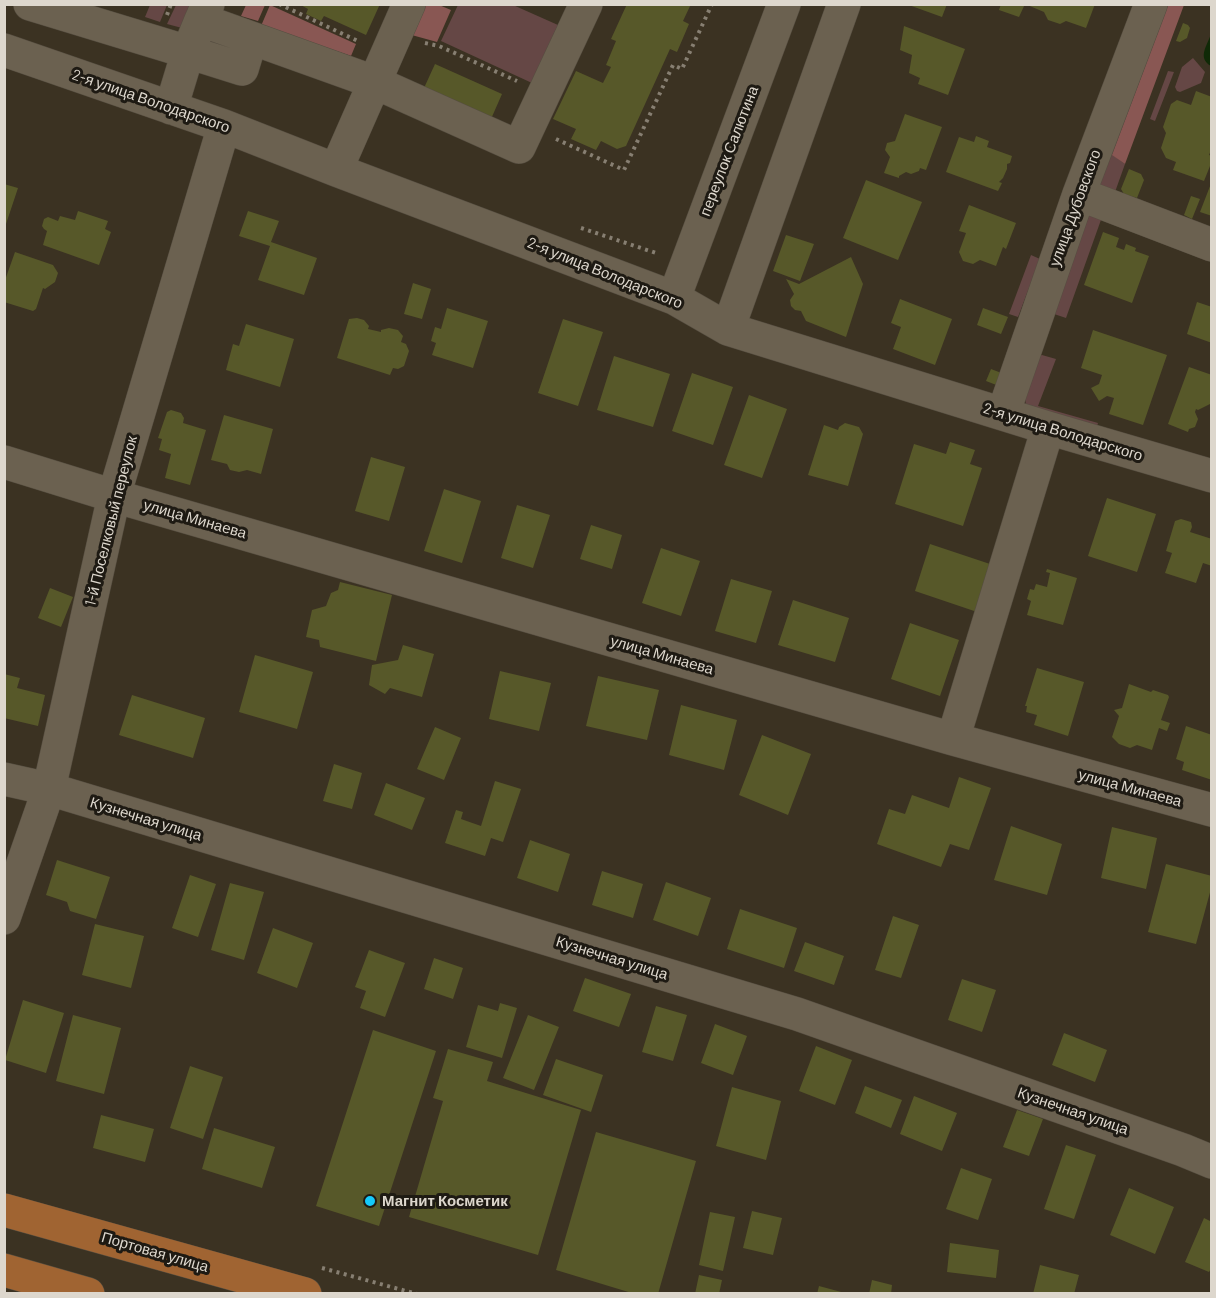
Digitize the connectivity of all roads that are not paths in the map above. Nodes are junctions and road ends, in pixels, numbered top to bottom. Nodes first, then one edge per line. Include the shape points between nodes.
1 (30, 4) edge
2 (409, 4) edge
3 (586, 4) edge
4 (784, 4) edge
5 (844, 4) edge
6 (1151, 4) edge
7 (61, 10) edge
8 (205, 12) edge
9 (251, 39) junction
10 (4, 50) edge
11 (188, 52) junction
12 (374, 82) junction
13 (171, 108) junction
14 (224, 126) junction
15 (336, 170) junction
16 (1079, 194) junction
17 (1212, 244) edge
18 (674, 298) junction
19 (728, 329) junction
20 (1003, 414) junction
21 (1048, 428) junction
22 (4, 462) edge
23 (1212, 476) edge
24 (114, 496) junction
25 (953, 740) junction
26 (4, 779) edge
27 (49, 789) junction
28 (1212, 810) edge
29 (4, 918) edge
30 (1212, 1162) edge
31 (4, 1210) edge
32 (4, 1270) edge
33 (88, 1293) edge
34 (305, 1293) edge

1 - 7 street
2 - 12 street
3 - 12 street via 515,156
4 - 18 street, переулок Салютина
5 - 19 street
6 - 16 street, улица Дубовского
7 - 11 street
8 - 9 street
8 - 11 street
9 - 11 street via 242,69
9 - 12 street
10 - 13 street, 2-я улица Володарского
11 - 13 street
12 - 15 street
13 - 14 street, 2-я улица Володарского
14 - 15 street, 2-я улица Володарского
14 - 24 street, 1-й Поселковый переулок
15 - 18 street, 2-я улица Володарского
16 - 17 street
16 - 20 street, улица Дубовского
18 - 19 street, 2-я улица Володарского
19 - 20 street, 2-я улица Володарского
20 - 21 street, 2-я улица Володарского
21 - 23 street, 2-я улица Володарского
21 - 25 street
22 - 24 street, улица Минаева
24 - 25 street, улица Минаева
24 - 27 street, 1-й Поселковый переулок
25 - 28 street, улица Минаева
26 - 27 street, Кузнечная улица
27 - 29 street, 1-й Поселковый переулок
27 - 30 street, Кузнечная улица via 797,1014
31 - 34 main road, Портовая улица
32 - 33 main road

